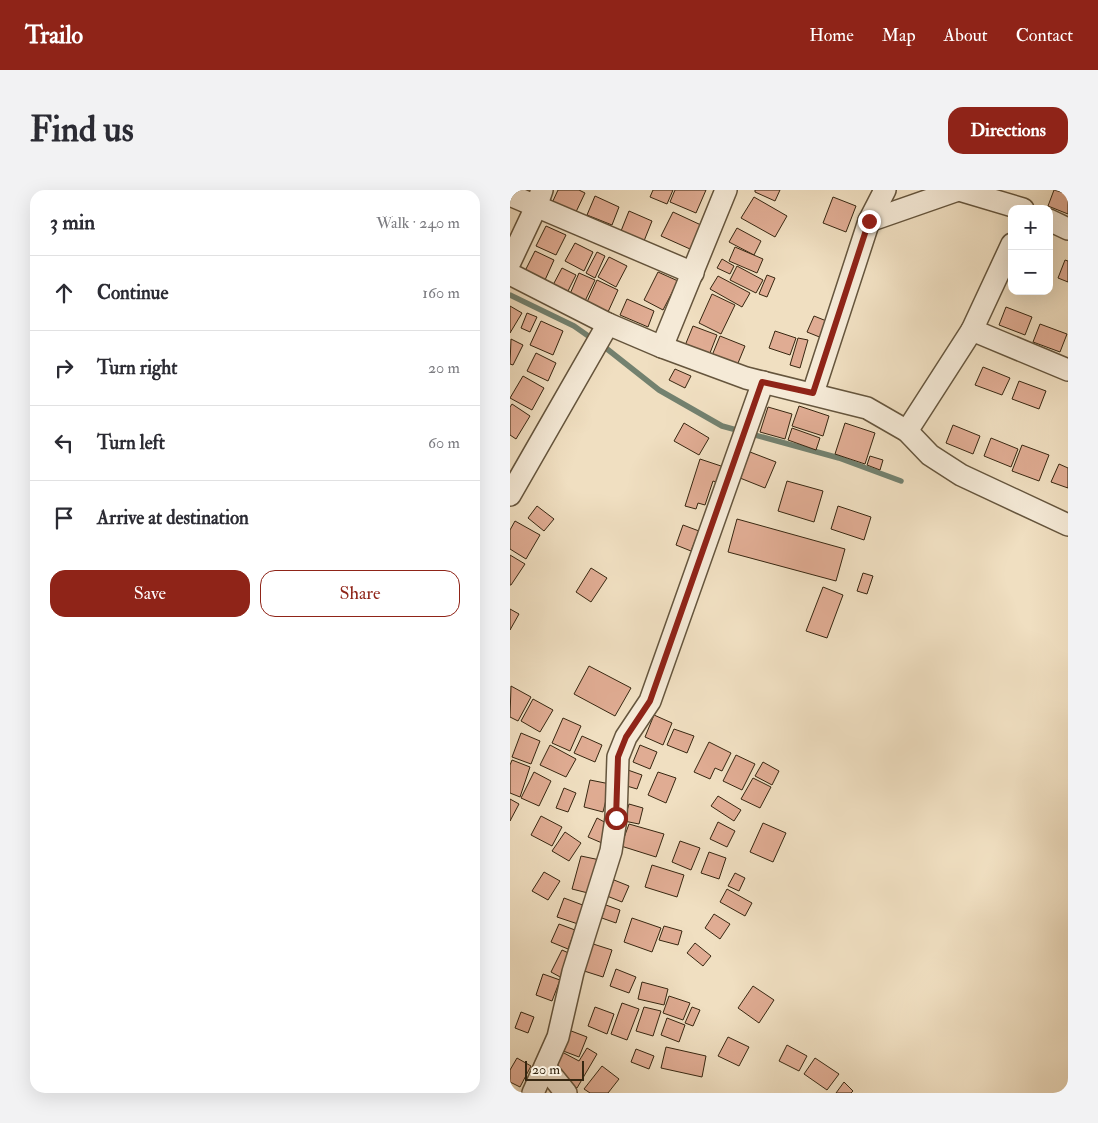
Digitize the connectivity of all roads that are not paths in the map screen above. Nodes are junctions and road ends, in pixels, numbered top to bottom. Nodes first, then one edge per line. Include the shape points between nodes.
1 (726, 190) edge
2 (885, 190) edge
3 (958, 190) edge
4 (510, 195) edge
5 (539, 198) edge
6 (1009, 205) edge
7 (869, 221) junction
8 (1053, 222) edge
9 (1068, 229) edge
10 (1009, 250) edge
11 (510, 262) edge
12 (694, 273) junction
13 (510, 274) edge
14 (608, 324) junction
15 (972, 330) junction
16 (662, 347) junction
17 (1068, 370) edge
18 (762, 382) junction
19 (813, 393) junction
20 (907, 431) junction
21 (512, 488) edge
22 (1068, 524) edge
23 (545, 1067) junction
24 (533, 1093) edge
25 (566, 1093) edge

1 - 12 street
2 - 7 street
3 - 6 street
3 - 7 street
4 - 5 street
5 - 11 street
5 - 12 street
7 - 19 street
8 - 9 street
10 - 15 street
12 - 16 street
13 - 14 street
14 - 16 street
14 - 21 street
15 - 17 street
15 - 20 street
16 - 18 street
18 - 19 street
18 - 23 street via 650,701 626,737 618,757 616,818 611,851 573,972 558,1037
19 - 20 street via 867,408
20 - 22 street via 930,455 961,475
23 - 24 street
23 - 25 street

